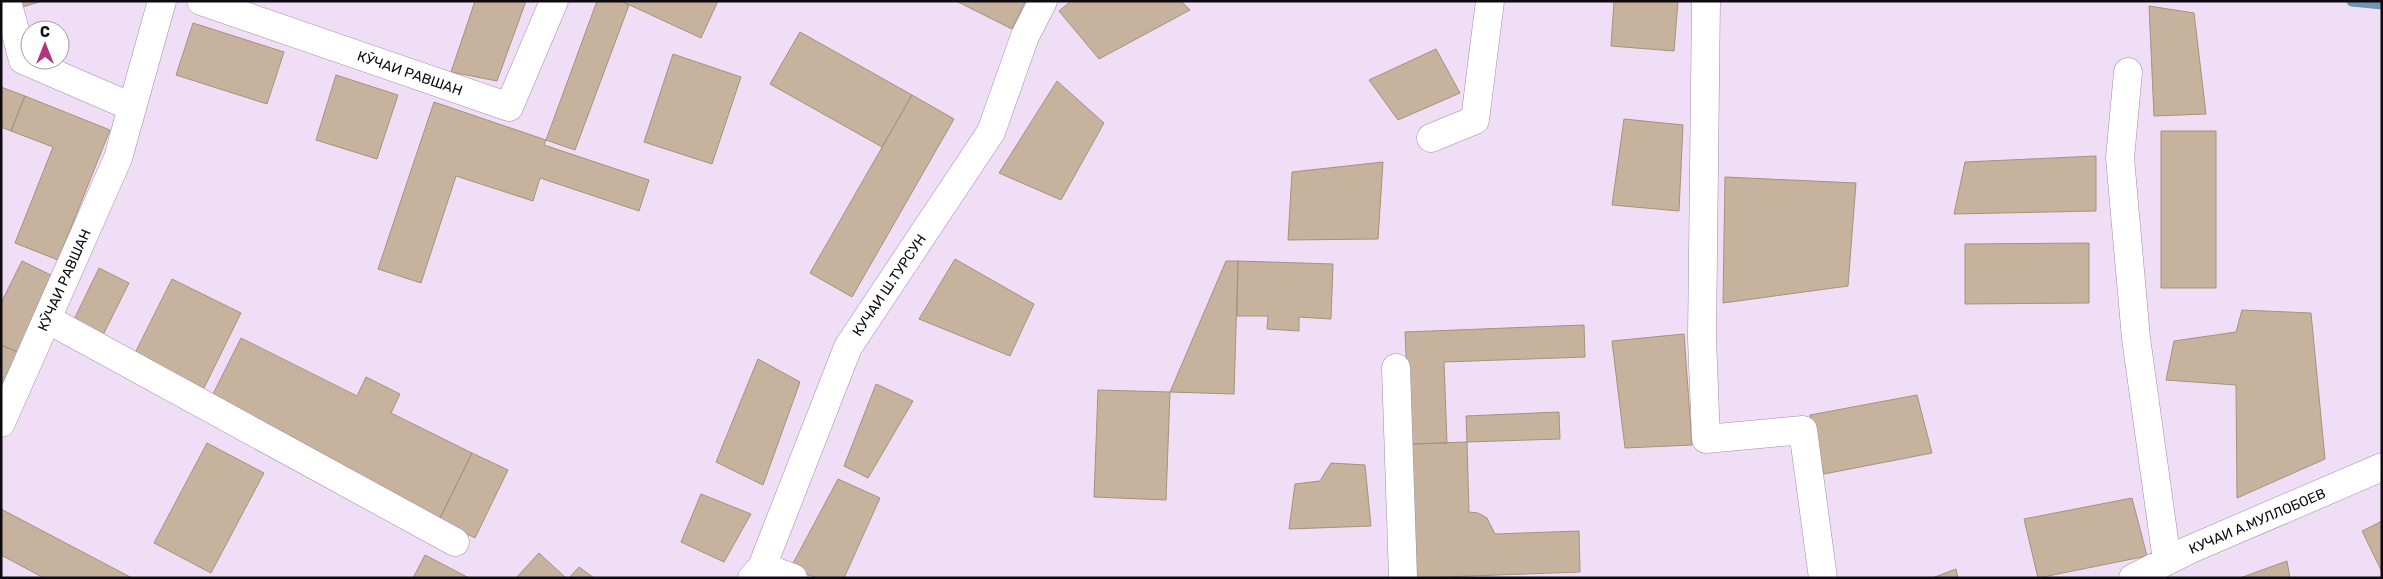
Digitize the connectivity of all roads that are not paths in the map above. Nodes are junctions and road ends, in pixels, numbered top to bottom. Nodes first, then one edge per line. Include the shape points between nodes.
1 (7, 1) edge
2 (162, 1) edge
3 (201, 1) edge
4 (554, 1) edge
5 (1043, 1) edge
6 (1490, 1) edge
7 (1706, 1) edge
8 (2128, 72) dead end
9 (132, 107) junction
10 (1431, 138) dead end
11 (47, 319) junction
12 (1396, 368) dead end
13 (1, 423) edge
14 (2382, 467) edge
15 (455, 542) dead end
16 (2167, 561) junction
17 (757, 573) edge
18 (793, 578) edge
19 (1404, 578) edge
20 (1823, 578) edge
21 (2133, 578) edge

1 - 9 street via 23,60
2 - 9 street, КӮЧАИ РАВШАН
3 - 4 street, КӮЧАИ РАВШАН via 509,107
5 - 17 street, КУЧАИ Ш.ТУРСУН via 1026,36 991,132 848,348
6 - 10 street via 1475,120
7 - 20 street via 1702,338 1706,438 1803,430
8 - 16 street via 2120,158 2136,338
9 - 11 street, КӮЧАИ РАВШАН via 118,158
11 - 13 street, КӮЧАИ РАВШАН
11 - 15 street
12 - 19 street
14 - 16 street, КУЧАИ А.МУЛЛОБОЕВ
16 - 21 street, КУЧАИ А.МУЛЛОБОЕВ
17 - 18 street

